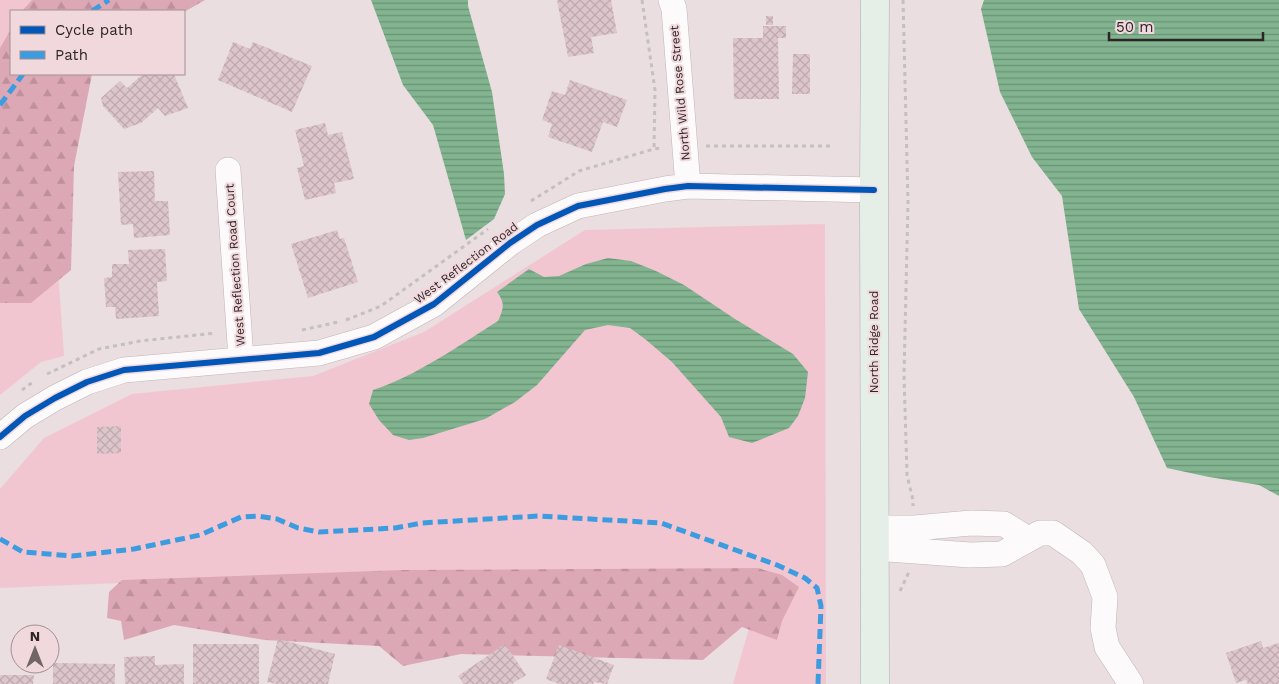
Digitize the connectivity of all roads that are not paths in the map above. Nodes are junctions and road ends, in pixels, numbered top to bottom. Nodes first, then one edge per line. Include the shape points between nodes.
1 (671, 0) edge
2 (875, 0) edge
3 (228, 170) dead end
4 (688, 186) junction
5 (874, 190) junction
6 (241, 359) junction
7 (0, 437) edge
8 (874, 538) junction
9 (875, 684) edge
10 (1131, 684) edge

1 - 4 street, North Wild Rose Street
2 - 5 main road, North Ridge Road
3 - 6 street, West Reflection Road Court
4 - 5 street, West Reflection Road
4 - 6 street, West Reflection Road via 578,206 536,225 434,304 374,336 320,353
5 - 8 main road, North Ridge Road
6 - 7 street, West Reflection Road via 124,370 86,382 26,416
8 - 9 main road, North Ridge Road
8 - 10 street via 912,539 970,523 1004,524 1028,539 1040,533 1053,533 1093,565 1105,597 1103,628 1107,647

